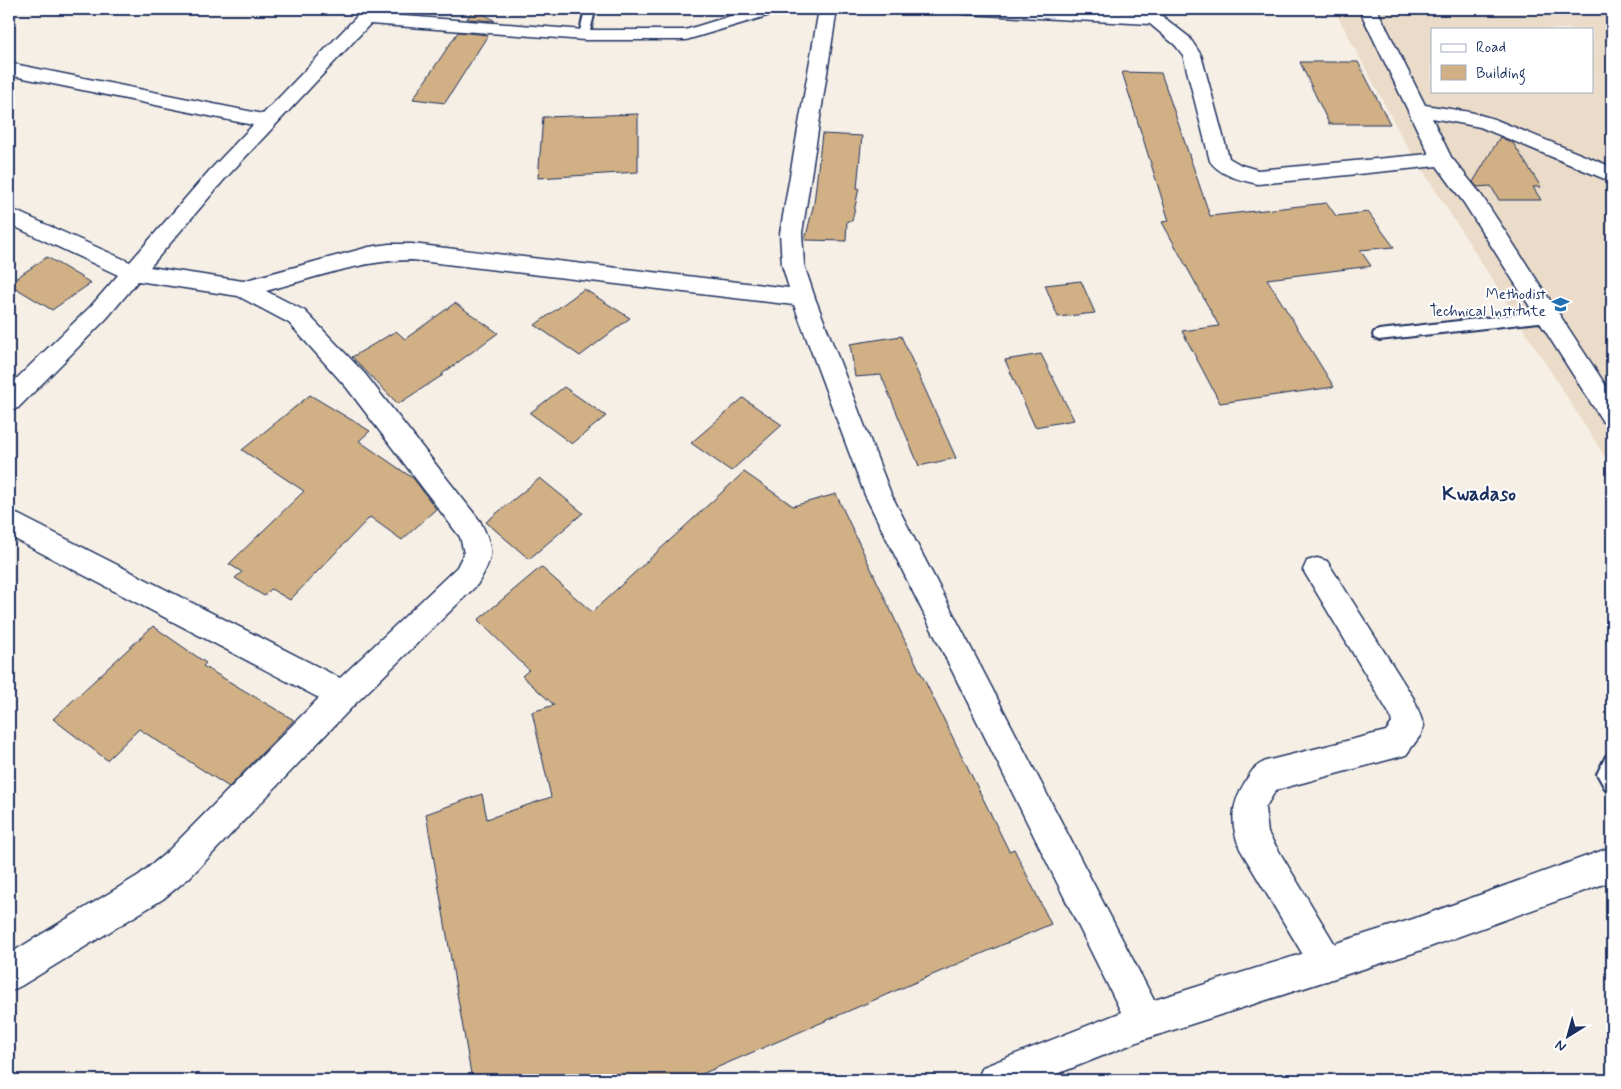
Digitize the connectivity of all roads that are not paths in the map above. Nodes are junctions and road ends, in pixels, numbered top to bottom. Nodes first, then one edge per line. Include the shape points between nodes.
1 (594, 9) edge
2 (772, 9) edge
3 (828, 9) edge
4 (966, 9) edge
5 (1368, 9) edge
6 (369, 14) edge
7 (1147, 14) edge
8 (584, 35) junction
9 (9, 69) edge
10 (1418, 110) junction
11 (266, 121) junction
12 (1442, 159) junction
13 (1612, 175) edge
14 (9, 216) edge
15 (134, 273) junction
16 (243, 289) junction
17 (803, 298) junction
18 (1548, 316) junction
19 (1379, 335) dead end
20 (9, 401) edge
21 (1612, 415) edge
22 (9, 522) edge
23 (1317, 570) dead end
24 (343, 695) junction
25 (1612, 762) edge
26 (1612, 784) edge
27 (1612, 864) edge
28 (1328, 963) junction
29 (9, 974) edge
30 (1145, 1021) junction
31 (996, 1080) edge

1 - 8 lane via 589,14
2 - 8 street via 686,34
3 - 17 street via 791,233 793,265
4 - 7 street
5 - 10 street
6 - 8 street
6 - 11 street
7 - 12 street via 1182,41 1192,55 1220,161 1229,169 1258,177
9 - 11 street
10 - 12 street
10 - 13 street via 1487,123
11 - 15 street
12 - 18 street via 1472,198
14 - 15 street
15 - 16 street
15 - 20 street via 100,312
16 - 17 street via 369,255 412,252
16 - 24 street via 297,317 350,374 470,529 478,546 476,561 467,576
17 - 30 street via 878,495
18 - 19 lane
18 - 21 street
22 - 24 street
23 - 28 street via 1403,709 1410,726 1395,744 1266,777 1249,806 1252,837
24 - 29 street via 178,865 151,887
25 - 26 lane via 1606,774
27 - 28 street
28 - 30 street
30 - 31 street

